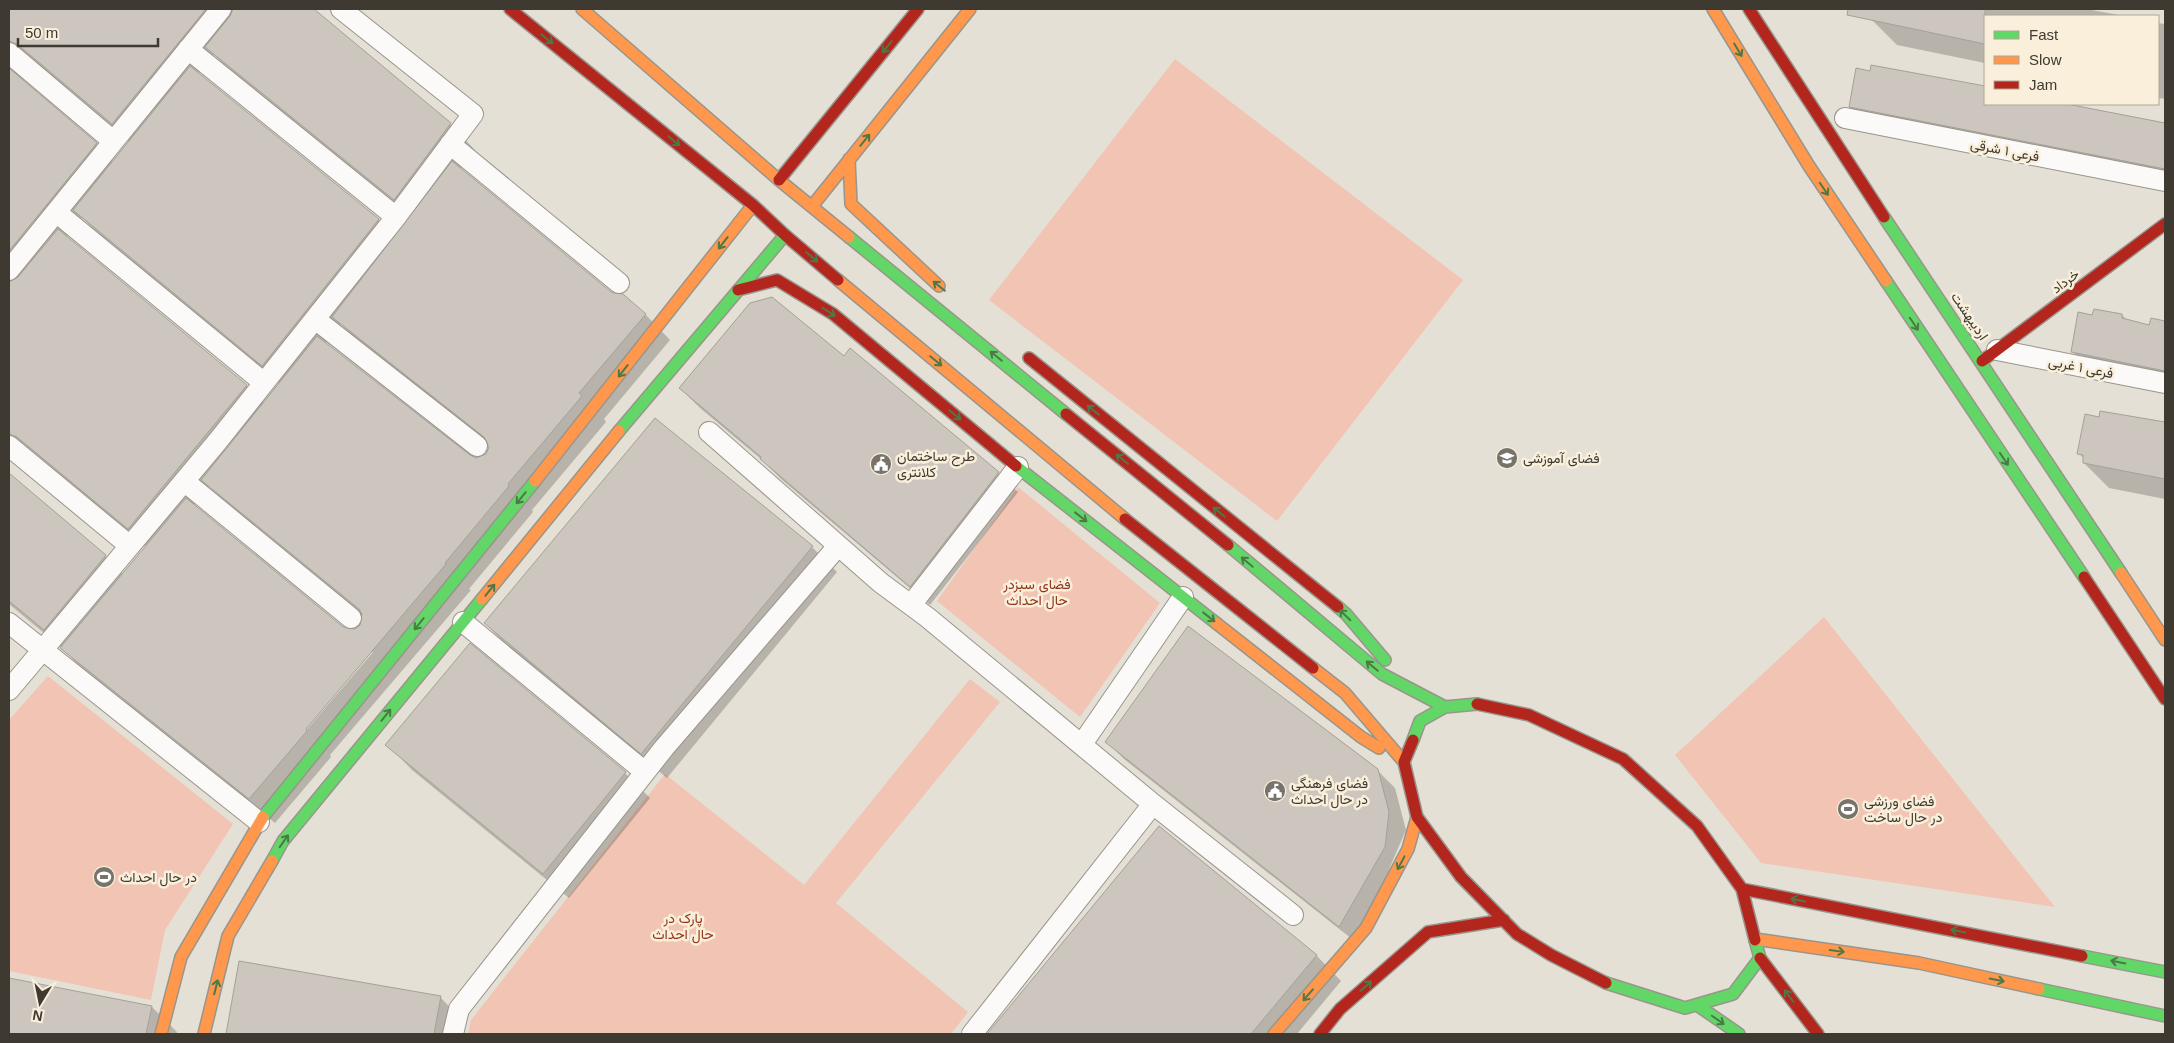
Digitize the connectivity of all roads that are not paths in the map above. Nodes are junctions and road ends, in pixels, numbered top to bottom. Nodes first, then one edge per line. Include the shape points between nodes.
1 (221, 9) edge
2 (340, 9) edge
3 (510, 9) edge
4 (582, 9) edge
5 (918, 9) edge
6 (970, 9) edge
7 (1713, 9) edge
8 (1749, 9) edge
9 (188, 50) junction
10 (9, 53) edge
11 (1845, 118) dead end
12 (114, 141) junction
13 (450, 144) junction
14 (849, 160) junction
15 (779, 180) junction
16 (2165, 181) edge
17 (753, 205) junction
18 (813, 206) junction
19 (56, 212) junction
20 (396, 217) junction
21 (2165, 224) edge
22 (785, 234) junction
23 (9, 270) edge
24 (619, 283) dead end
25 (738, 290) junction
26 (945, 290) dead end
27 (316, 319) junction
28 (896, 327) junction
29 (1022, 353) dead end
30 (1989, 355) junction
31 (897, 367) junction
32 (263, 382) junction
33 (2165, 383) edge
34 (709, 432) dead end
35 (9, 446) edge
36 (477, 446) dead end
37 (1018, 467) junction
38 (184, 481) junction
39 (130, 546) junction
40 (838, 546) junction
41 (1184, 597) junction
42 (911, 605) junction
43 (351, 618) dead end
44 (463, 622) junction
45 (9, 623) edge
46 (2165, 640) edge
47 (42, 650) junction
48 (9, 690) edge
49 (1412, 691) junction
50 (2165, 699) edge
51 (1445, 707) junction
52 (1082, 744) junction
53 (1404, 762) junction
54 (645, 772) junction
55 (1153, 804) junction
56 (1417, 817) junction
57 (259, 822) junction
58 (1742, 889) junction
59 (1293, 915) dead end
60 (1504, 920) junction
61 (1755, 939) junction
62 (1760, 958) junction
63 (2165, 972) edge
64 (1697, 1005) junction
65 (2165, 1016) edge
66 (161, 1034) edge
67 (204, 1034) edge
68 (453, 1034) edge
69 (972, 1034) edge
70 (1274, 1034) edge
71 (1320, 1034) edge
72 (1739, 1034) edge
73 (1818, 1034) edge

1 - 9 street
2 - 13 street via 473,114
3 -> 17 street
4 - 15 street
5 -> 15 street
14 -> 6 street
7 -> 50 street via 1809,166
8 - 30 street, اردیبهشت via 1823,124
9 - 12 street
9 - 20 street
10 - 12 street
11 - 16 street, فرعی ۱ شرقی
12 - 19 street
13 - 20 street
13 - 24 street
14 - 18 street
26 -> 14 street via 851,204
15 - 18 street
17 - 22 street
17 -> 57 street via 587,417
49 -> 18 street via 1382,674
19 - 23 street
19 - 32 street
20 - 27 street
21 - 30 street, خرداد
22 - 25 street
22 -> 28 street
25 -> 31 street via 777,280 833,314
44 -> 25 street
27 - 32 street
27 - 36 street
28 - 31 street
28 -> 53 street via 1167,554 1345,693
49 -> 29 street via 1346,614
30 - 33 street, فرعی ۱ غربی
30 - 46 street, اردیبهشت
31 -> 37 street
32 - 38 street
34 - 40 street
35 - 39 street
37 -> 41 street
37 - 42 street
38 - 39 street
38 - 43 street
39 - 47 street
40 - 42 street
40 - 54 street
41 - 52 street
41 -> 53 street via 1361,737
42 - 52 street
44 - 54 street
67 -> 44 street via 228,936 283,841
45 - 47 street
47 - 48 street
47 - 57 street
49 - 51 street
51 - 53 street via 1420,721
51 - 58 street via 1477,704 1529,714 1624,760 1697,826
52 - 55 street
53 - 56 street
54 - 68 street via 459,1009
55 - 59 street
55 - 69 street
56 - 60 street via 1460,877
56 -> 70 street via 1408,849 1366,928
57 - 66 street via 181,957
58 - 61 street
63 -> 58 street
60 - 64 street via 1517,934 1604,983 1685,1008
71 -> 60 street via 1340,1009 1428,932
61 - 62 street
61 -> 65 street via 1919,963
62 - 64 street via 1733,994
73 -> 62 street
64 -> 72 street

